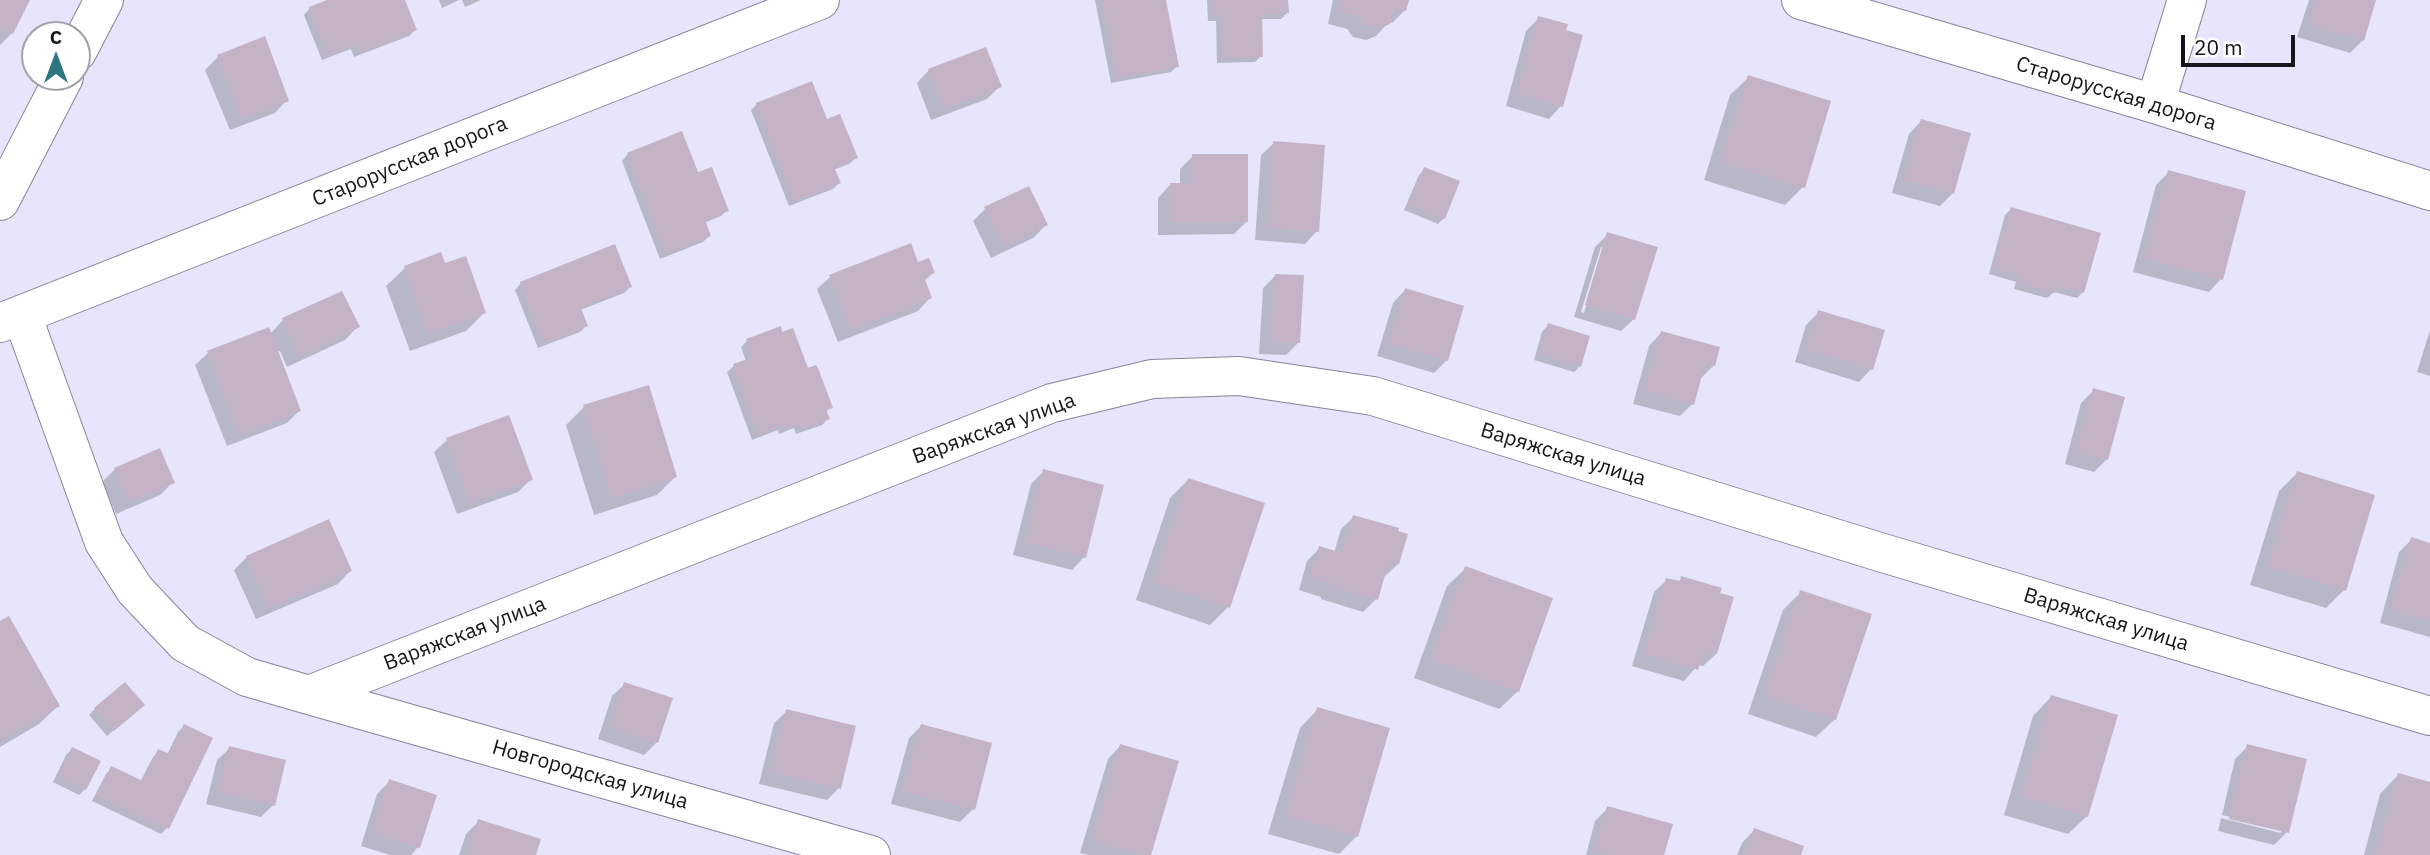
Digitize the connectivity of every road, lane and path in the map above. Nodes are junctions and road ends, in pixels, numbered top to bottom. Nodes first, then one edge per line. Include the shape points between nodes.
1 (104, 0) edge
2 (820, 0) edge
3 (1801, 0) edge
4 (2187, 0) edge
5 (91, 25) edge
6 (57, 91) edge
7 (2155, 104) junction
8 (2430, 191) edge
9 (0, 201) edge
10 (11, 319) edge
11 (309, 695) junction
12 (2430, 716) edge
13 (871, 855) edge

1 - 5 street
2 - 10 street, Старорусская дорога
3 - 7 street, Старорусская дорога
4 - 7 street
6 - 9 street
7 - 8 street, Старорусская дорога
10 - 11 street via 104,542 135,590 185,643 247,677
11 - 12 street, Варяжская улица via 1052,403 1152,379 1239,376 1373,396
11 - 13 street, Новгородская улица

